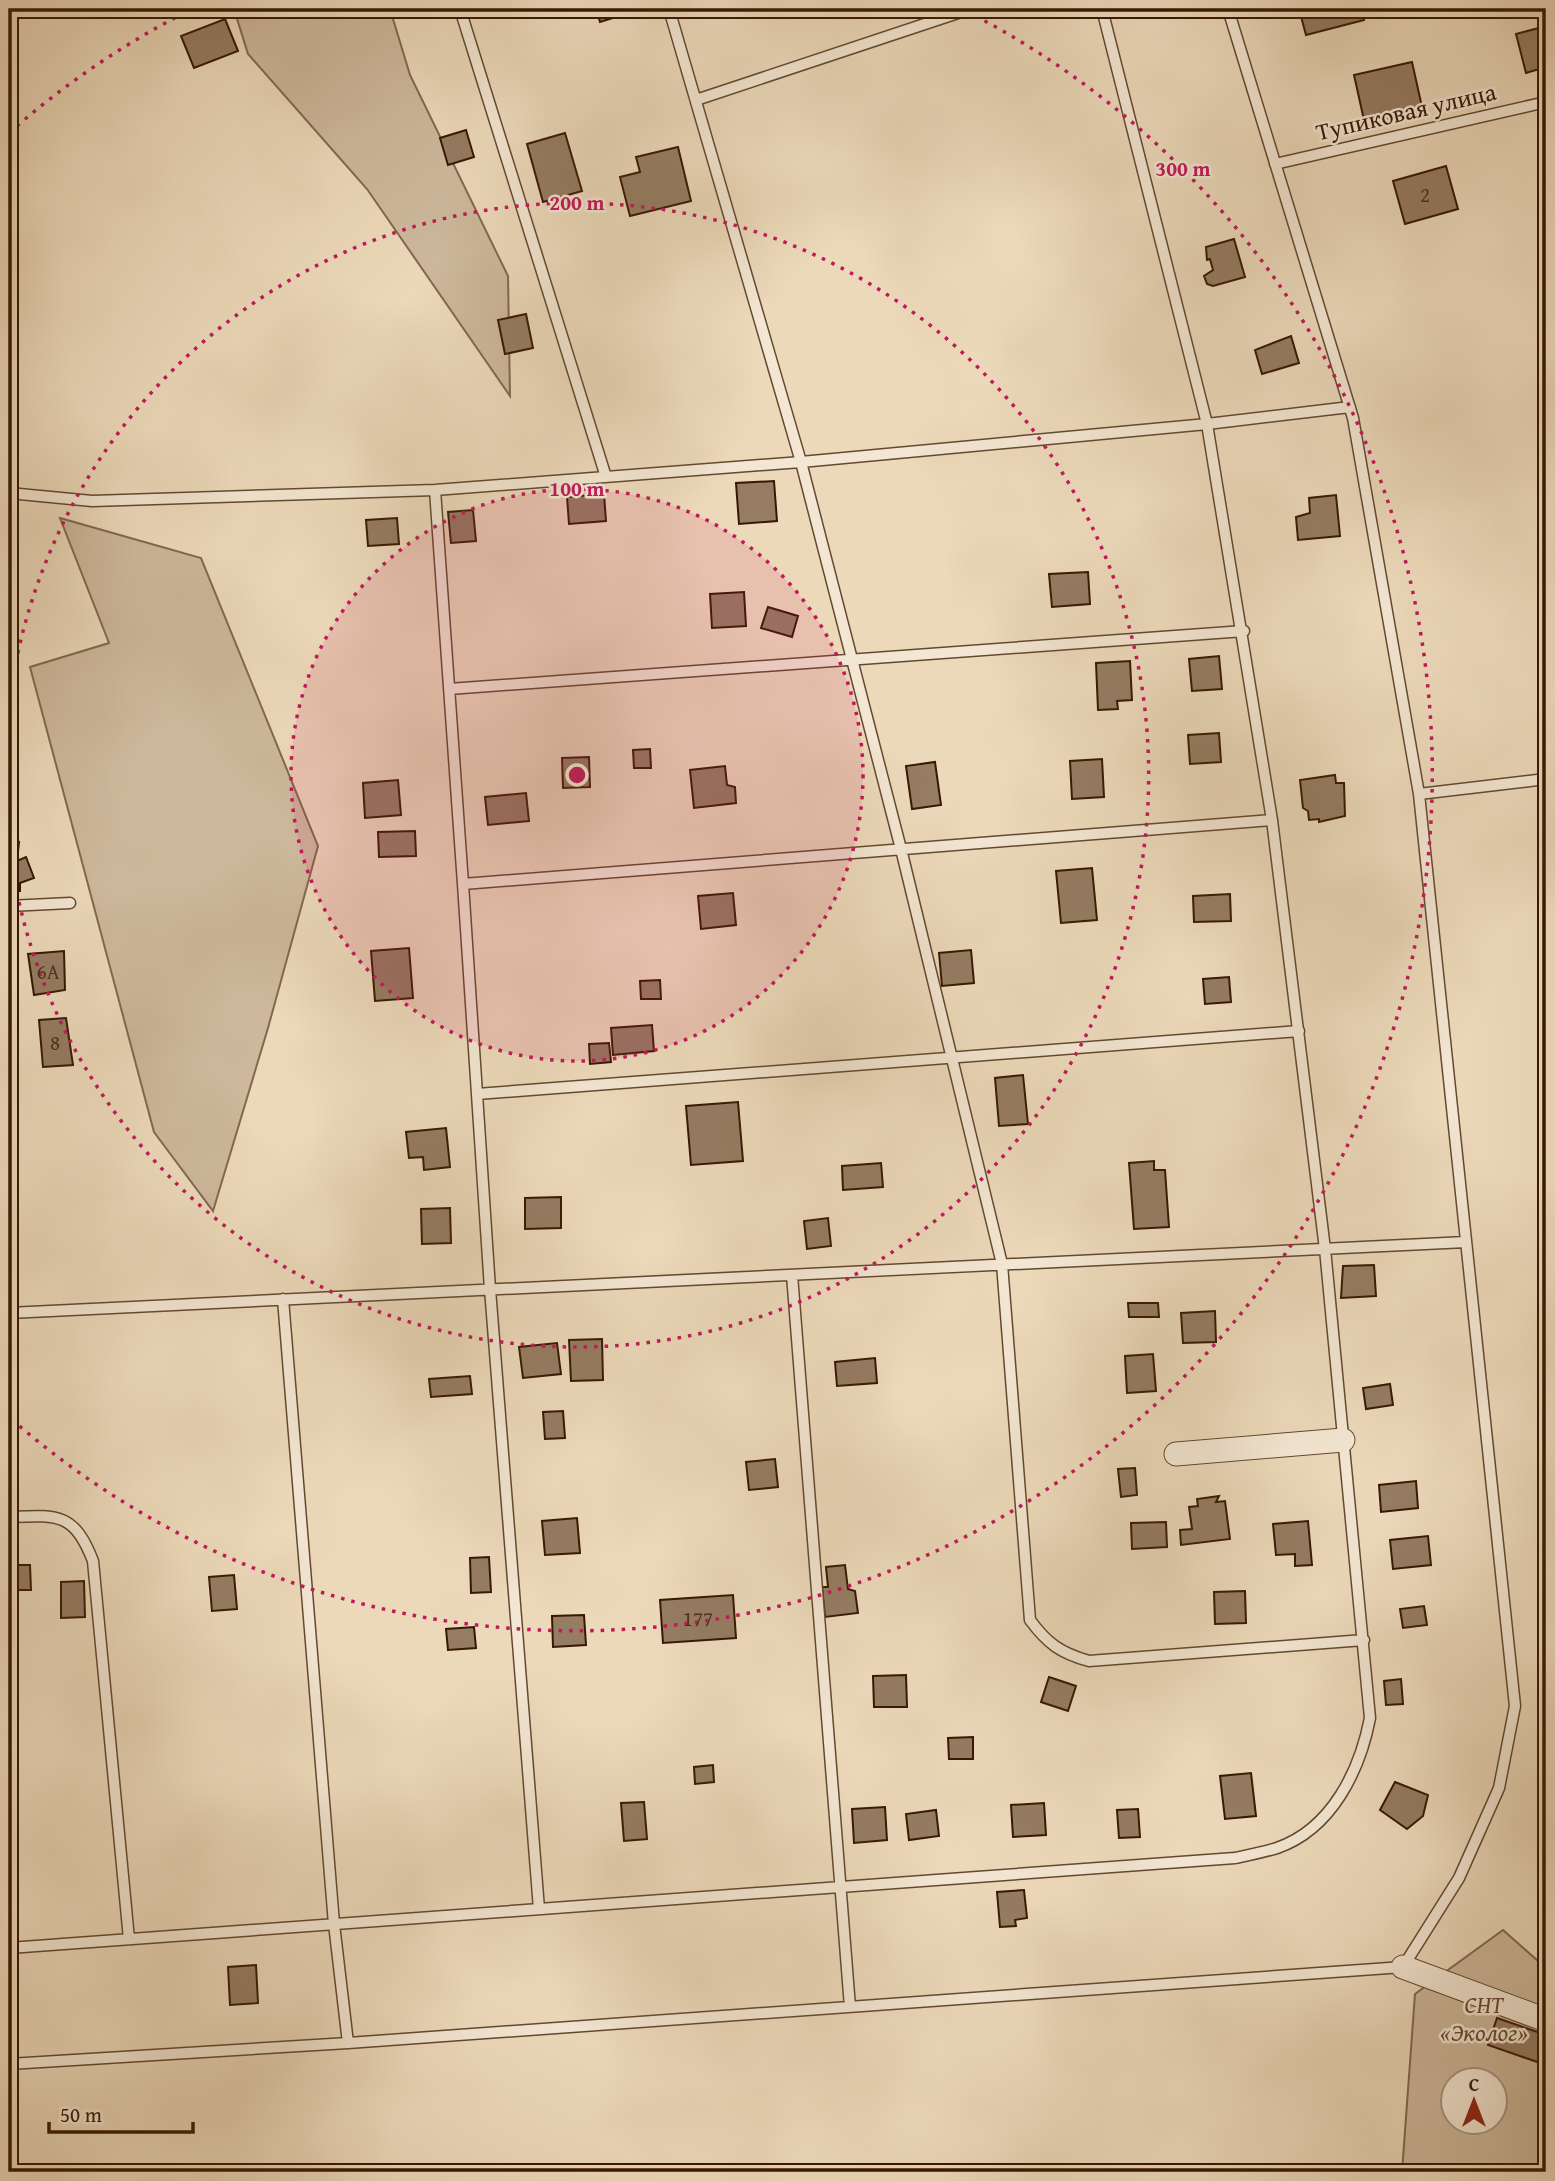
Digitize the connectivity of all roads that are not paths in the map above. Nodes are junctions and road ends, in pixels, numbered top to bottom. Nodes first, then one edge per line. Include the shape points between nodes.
1 (460, 9) edge
2 (669, 9) edge
3 (970, 9) edge
4 (1102, 9) edge
5 (1228, 9) edge
6 (696, 100) junction
7 (1546, 102) edge
8 (1275, 164) junction
9 (1350, 407) junction
10 (1207, 424) junction
11 (801, 462) junction
12 (606, 477) junction
13 (435, 490) junction
14 (9, 493) edge
15 (1244, 631) junction
16 (851, 657) junction
17 (449, 689) junction
18 (1546, 779) edge
19 (1419, 794) junction
20 (1272, 820) junction
21 (901, 849) junction
22 (463, 884) junction
23 (70, 903) dead end
24 (9, 906) edge
25 (1299, 1031) junction
26 (952, 1059) junction
27 (477, 1094) junction
28 (1466, 1242) junction
29 (1325, 1249) junction
30 (1002, 1265) junction
31 (792, 1275) junction
32 (490, 1289) junction
33 (283, 1300) junction
34 (9, 1313) edge
35 (1343, 1440) junction
36 (1176, 1454) dead end
37 (9, 1517) edge
38 (1364, 1640) junction
39 (840, 1886) junction
40 (539, 1909) junction
41 (334, 1924) junction
42 (129, 1939) junction
43 (9, 1948) edge
44 (1403, 1967) junction
45 (850, 2007) junction
46 (1542, 2015) edge
47 (348, 2043) junction
48 (9, 2064) edge

1 - 12 lane
2 - 6 lane
3 - 6 lane
4 - 10 lane
5 - 8 lane
6 - 11 lane
7 - 8 lane, Тупиковая улица
8 - 9 lane
9 - 10 lane
9 - 19 lane
10 - 11 lane
10 - 15 lane
11 - 12 lane
11 - 16 lane
12 - 13 lane
13 - 14 lane via 92,501
13 - 17 lane
15 - 16 lane
15 - 20 lane
16 - 17 lane
16 - 21 lane
17 - 22 lane
18 - 19 lane
19 - 28 lane
20 - 21 lane
20 - 25 lane
21 - 22 lane
21 - 26 lane
22 - 27 lane
23 - 24 lane
25 - 26 lane
25 - 29 lane
26 - 27 lane
26 - 30 lane
27 - 32 lane
28 - 29 lane
28 - 44 lane via 1515,1706 1499,1787 1459,1878
29 - 30 lane
29 - 35 lane
30 - 31 lane
30 - 38 lane via 1026,1592 1030,1619 1046,1642 1063,1654 1089,1661
31 - 32 lane
31 - 39 lane
32 - 33 lane
32 - 40 lane
33 - 34 lane
33 - 41 lane
35 - 36 street
35 - 38 lane
37 - 42 lane via 66,1520 83,1536 93,1561
38 - 39 lane via 1370,1718 1363,1752 1348,1786 1317,1825 1280,1847 1235,1858
39 - 40 lane
39 - 45 lane
40 - 41 lane
41 - 42 lane
41 - 47 lane
42 - 43 lane
44 - 45 lane
44 - 46 street
45 - 47 lane
47 - 48 lane

